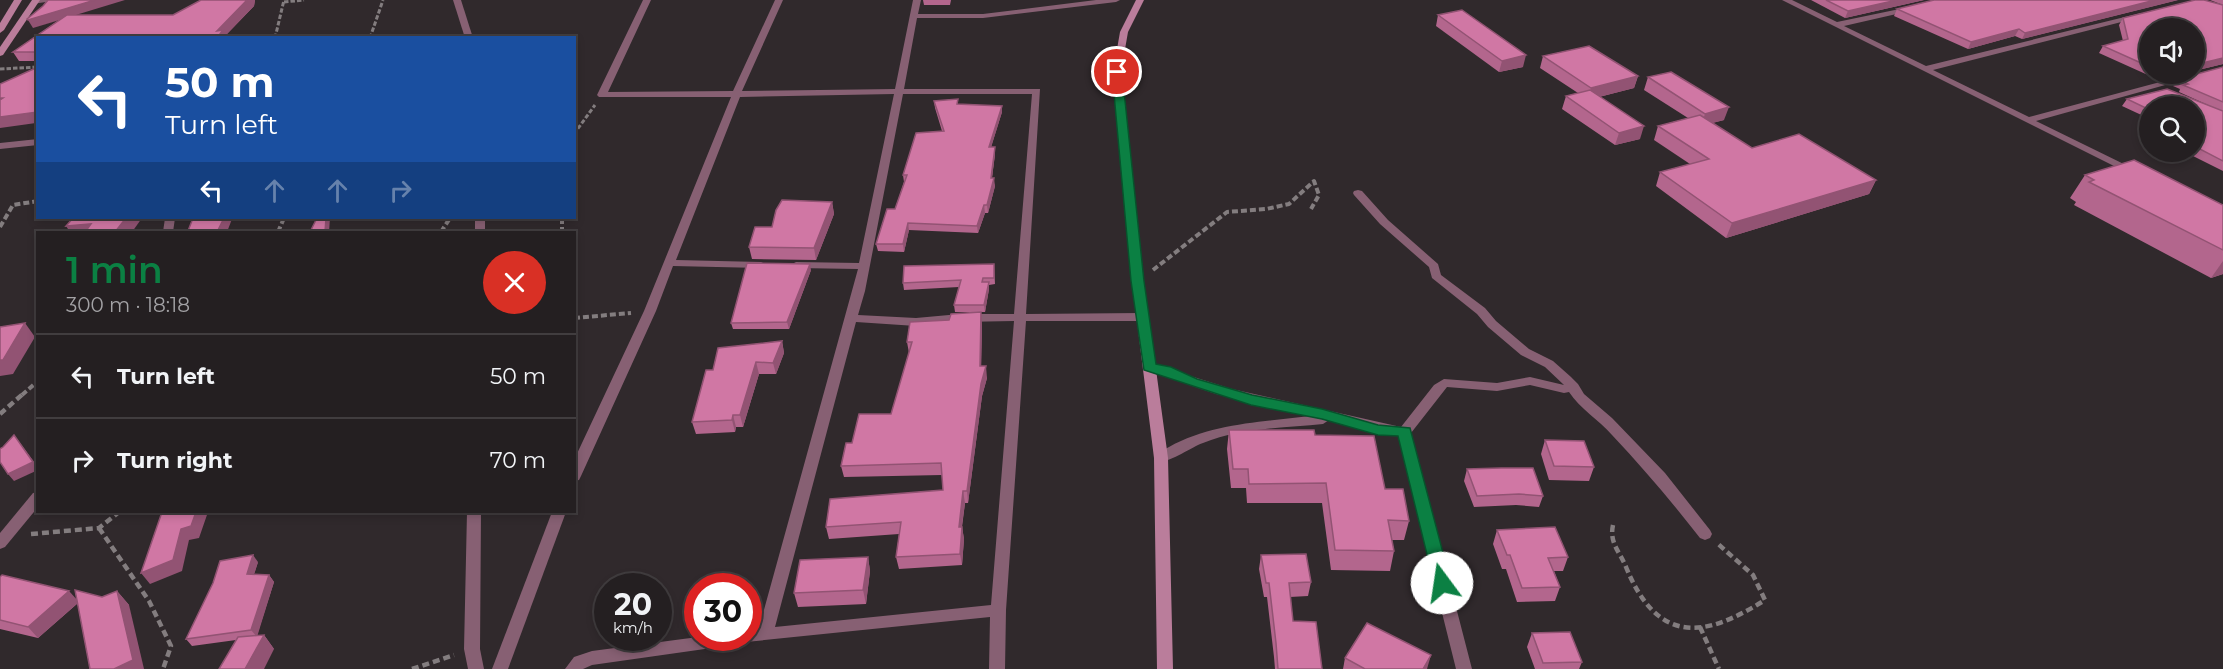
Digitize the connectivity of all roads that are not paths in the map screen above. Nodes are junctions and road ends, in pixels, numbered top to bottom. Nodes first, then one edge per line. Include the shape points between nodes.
1 (18, 0) edge
2 (46, 0) edge
3 (458, 0) edge
4 (647, 0) edge
5 (779, 0) edge
6 (916, 0) edge
7 (1116, 0) edge
8 (1140, 0) edge
9 (1786, 0) edge
10 (36, 1) edge
11 (1922, 5) edge
12 (2152, 12) edge
13 (913, 16) junction
14 (1836, 25) junction
15 (0, 30) edge
16 (468, 36) edge
17 (0, 53) edge
18 (1926, 69) junction
19 (2165, 84) edge
20 (2155, 87) junction
21 (898, 90) junction
22 (2164, 92) edge
23 (736, 95) junction
24 (2028, 120) junction
25 (36, 142) edge
26 (0, 146) edge
27 (2141, 177) edge
28 (1358, 193) dead end
29 (669, 263) junction
30 (864, 266) junction
31 (1142, 317) junction
32 (852, 318) junction
33 (1020, 318) junction
34 (1149, 367) junction
35 (1574, 387) junction
36 (1333, 417) junction
37 (1404, 432) junction
38 (1161, 458) junction
39 (576, 472) edge
40 (36, 499) edge
41 (474, 513) edge
42 (559, 513) edge
43 (1706, 534) road end
44 (3, 540) edge
45 (998, 610) junction
46 (762, 634) edge
47 (765, 634) junction
48 (684, 646) edge
49 (476, 669) edge
50 (500, 669) edge
51 (573, 669) edge
52 (997, 669) edge
53 (1166, 669) edge
54 (1464, 669) edge

1 - 15 street
2 - 10 street
3 - 16 street
4 - 23 street via 602,94
5 - 23 street
6 - 13 street
7 - 13 street via 983,16
8 - 31 street via 1124,32 1117,72
9 - 14 street
10 - 17 street
11 - 14 street
12 - 18 street
13 - 21 street
14 - 18 street
18 - 24 street
19 - 20 street
20 - 22 street
20 - 24 street
21 - 23 street
21 - 30 street
21 - 33 street via 1037,91
23 - 29 street
24 - 27 street
25 - 26 street
28 - 35 street via 1434,266 1436,276 1525,352 1549,364
29 - 30 street
29 - 39 street
30 - 32 street
31 - 33 street
31 - 34 street
32 - 33 street
32 - 47 street
33 - 45 street
34 - 36 street via 1244,398
34 - 38 street
35 - 37 street via 1564,389 1530,381 1497,387 1444,383
35 - 43 street via 1660,477
36 - 37 street via 1378,430
36 - 38 street via 1228,429 1190,441
37 - 54 street
38 - 53 street
40 - 44 street
41 - 49 street via 471,649
42 - 50 street
45 - 47 street
45 - 52 street
46 - 47 street
48 - 51 street via 592,658

